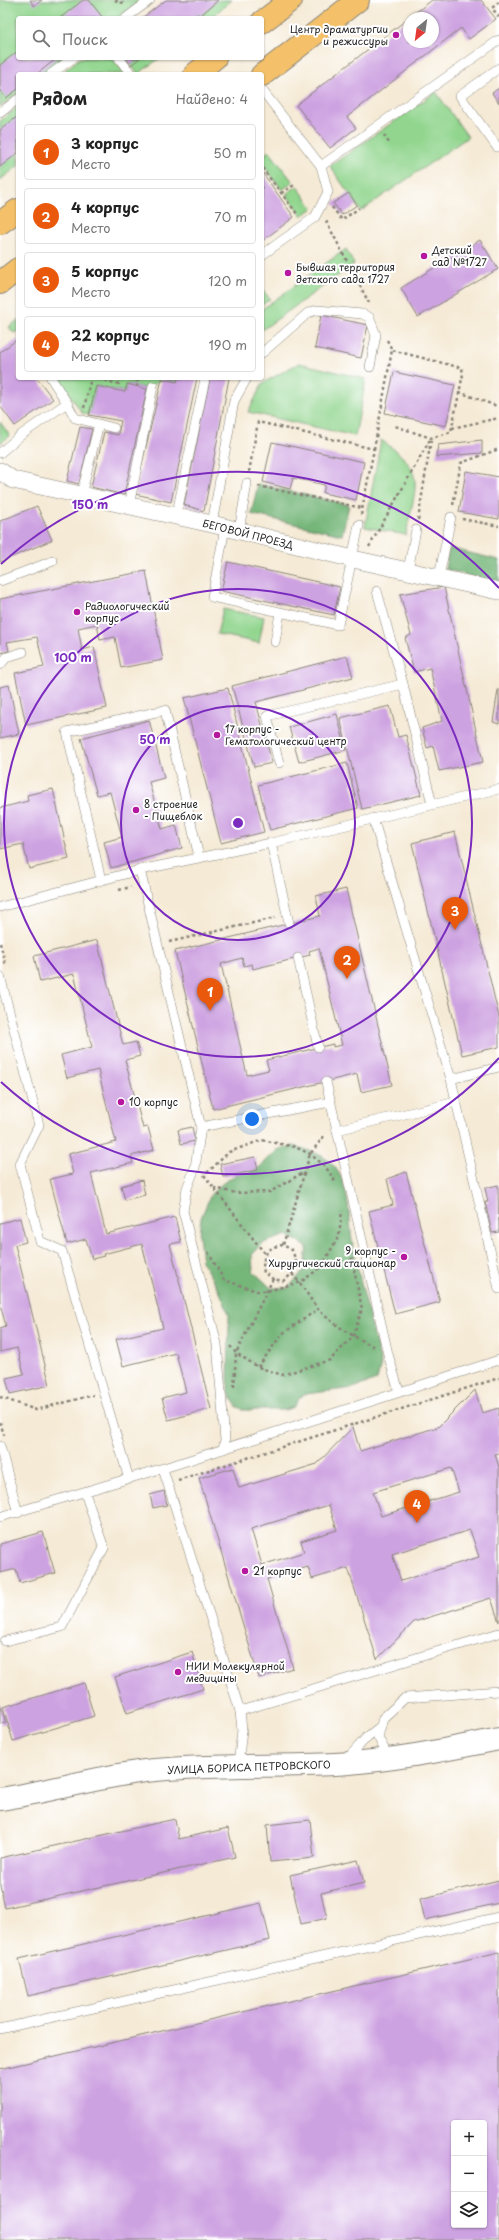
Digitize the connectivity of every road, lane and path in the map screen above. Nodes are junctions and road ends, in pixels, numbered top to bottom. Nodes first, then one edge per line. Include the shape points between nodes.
1 (150, 0) edge
2 (291, 0) edge
3 (358, 0) edge
4 (499, 2) edge
5 (129, 16) edge
6 (499, 17) edge
7 (264, 20) edge
8 (499, 40) edge
9 (70, 60) edge
10 (120, 60) edge
11 (212, 60) edge
12 (499, 68) edge
13 (54, 72) edge
14 (130, 72) edge
15 (198, 72) edge
16 (264, 73) edge
17 (264, 93) edge
18 (16, 101) edge
19 (0, 113) edge
20 (497, 147) dead end
21 (321, 166) junction
22 (264, 171) edge
23 (296, 184) dead end
24 (281, 193) junction
25 (327, 203) dead end
26 (359, 208) dead end
27 (16, 211) edge
28 (301, 220) dead end
29 (0, 223) edge
30 (332, 231) dead end
31 (264, 254) edge
32 (16, 270) edge
33 (0, 283) edge
34 (371, 308) dead end
35 (385, 336) dead end
36 (264, 350) edge
37 (392, 350) junction
38 (370, 366) dead end
39 (51, 380) edge
40 (92, 380) edge
41 (101, 380) edge
42 (120, 380) edge
43 (133, 380) edge
44 (204, 380) edge
45 (246, 380) edge
46 (137, 386) dead end
47 (153, 386) dead end
48 (459, 392) junction
49 (67, 402) junction
50 (499, 407) edge
51 (75, 418) junction
52 (499, 418) edge
53 (99, 424) junction
54 (395, 426) dead end
55 (114, 428) dead end
56 (452, 428) junction
57 (431, 438) junction
58 (374, 449) junction
59 (499, 449) edge
60 (0, 453) edge
61 (4, 475) edge
62 (247, 483) junction
63 (81, 495) junction
64 (129, 506) junction
65 (362, 508) junction
66 (176, 517) junction
67 (451, 517) junction
68 (359, 526) joint
69 (499, 526) edge
70 (225, 528) junction
71 (416, 530) joint
72 (359, 556) junction
73 (53, 561) dead end
74 (408, 570) junction
75 (439, 578) junction
76 (0, 581) edge
77 (377, 591) dead end
78 (499, 591) edge
79 (280, 613) junction
80 (274, 642) dead end
81 (23, 652) dead end
82 (0, 665) edge
83 (403, 684) junction
84 (279, 763) dead end
85 (499, 789) edge
86 (432, 804) junction
87 (373, 818) junction
88 (271, 843) junction
89 (199, 857) junction
90 (140, 870) junction
91 (101, 880) junction
92 (0, 907) edge
93 (288, 919) joint
94 (0, 943) edge
95 (158, 945) junction
96 (298, 958) dead end
97 (4, 975) edge
98 (318, 1047) dead end
99 (499, 1068) edge
100 (450, 1079) junction
101 (326, 1082) dead end
102 (330, 1102) junction
103 (456, 1102) junction
104 (337, 1126) junction
105 (201, 1127) junction
106 (310, 1154) junction
107 (195, 1168) junction
108 (304, 1172) junction
109 (204, 1176) junction
110 (202, 1183) dead end
111 (337, 1183) dead end
112 (213, 1188) junction
113 (341, 1203) dead end
114 (342, 1210) junction
115 (345, 1225) dead end
116 (283, 1245) junction
117 (205, 1246) dead end
118 (350, 1248) dead end
119 (208, 1252) junction
120 (265, 1254) junction
121 (211, 1268) dead end
122 (292, 1274) junction
123 (273, 1279) junction
124 (301, 1282) junction
125 (499, 1289) edge
126 (266, 1291) junction
127 (318, 1309) junction
128 (353, 1337) junction
129 (228, 1343) dead end
130 (236, 1353) junction
131 (388, 1354) junction
132 (499, 1360) edge
133 (258, 1367) junction
134 (499, 1378) edge
135 (104, 1392) junction
136 (234, 1392) dead end
137 (399, 1392) junction
138 (0, 1397) edge
139 (0, 1446) edge
140 (223, 1449) junction
141 (163, 1469) junction
142 (130, 1479) junction
143 (178, 1480) dead end
144 (85, 1493) junction
145 (18, 1513) junction
146 (0, 1517) edge
147 (499, 1633) edge
148 (5, 1641) dead end
149 (499, 1691) edge
150 (240, 1711) junction
151 (381, 1726) junction
152 (499, 1739) edge
153 (389, 1760) junction
154 (343, 1763) junction
155 (238, 1765) junction
156 (0, 1799) edge
157 (499, 1917) edge
158 (0, 2029) edge

1 - 5 lane
2 - 7 main road
3 - 16 main road
4 - 6 path via 492,8
8 - 21 lane
9 - 13 lane
10 - 14 lane
11 - 15 main road
12 - 20 lane via 460,96
17 - 21 lane
18 - 19 lane
21 - 31 lane via 328,192 315,217
22 - 24 path
23 - 24 path
24 - 28 path
25 - 26 path via 342,220
27 - 29 main road
30 - 34 path
32 - 33 main road
35 - 37 path
36 - 38 lane via 308,313 317,310 362,314 369,317 376,335
37 - 48 path via 462,368
37 - 58 path
39 - 49 lane
40 - 51 path via 85,407
41 - 42 path via 119,384
43 - 46 path via 138,381
44 - 66 lane
45 - 70 lane via 234,401
47 - 64 lane
48 - 50 path
48 - 56 path
49 - 51 lane
49 - 60 lane
51 - 53 lane
52 - 56 path
53 - 55 lane
53 - 63 lane
54 - 57 path
56 - 57 path via 451,432
57 - 71 path
57 - 72 path
58 - 62 path via 258,422
58 - 65 path
59 - 67 path via 461,463
61 - 63 street, БЕГОВОЙ ПРОЕЗД
62 - 65 path
62 - 70 lane
63 - 64 street, БЕГОВОЙ ПРОЕЗД
64 - 66 street, БЕГОВОЙ ПРОЕЗД
65 - 68 path
66 - 70 street, БЕГОВОЙ ПРОЕЗД
67 - 69 path
67 - 75 lane
68 - 72 lane
70 - 72 street, БЕГОВОЙ ПРОЕЗД
70 - 79 lane via 212,597
71 - 74 lane
72 - 74 street, БЕГОВОЙ ПРОЕЗД
72 - 79 lane via 338,625
73 - 76 lane
74 - 75 street, БЕГОВОЙ ПРОЕЗД
75 - 78 street, БЕГОВОЙ ПРОЕЗД
77 - 83 lane
79 - 80 lane
81 - 82 lane via 7,656
83 - 84 lane via 267,716
83 - 86 lane
85 - 86 lane
86 - 87 lane
87 - 88 lane
87 - 100 lane
88 - 89 lane
88 - 93 lane
89 - 90 lane
89 - 91 lane via 165,710 67,732
90 - 91 lane
90 - 95 lane
91 - 92 lane
93 - 95 path
94 - 97 path
95 - 105 lane
96 - 98 lane
97 - 135 lane via 39,1125 20,1164 40,1241 62,1252
99 - 100 lane
100 - 103 lane
101 - 102 lane
102 - 104 lane
102 - 105 lane
103 - 104 lane
103 - 125 lane
104 - 106 path
104 - 131 lane
105 - 107 lane
106 - 108 path
106 - 109 path via 295,1147 262,1140 229,1152
106 - 111 path via 325,1166
107 - 109 path
107 - 140 lane via 187,1188 183,1211 217,1344 225,1440
108 - 112 path via 270,1192 236,1194
108 - 116 path
109 - 110 path
109 - 112 path
112 - 120 path
113 - 114 path
114 - 115 path
114 - 124 path via 339,1236 321,1267
116 - 120 path via 274,1246
116 - 122 path via 292,1250 296,1261
117 - 119 path
118 - 128 path via 362,1309
119 - 121 path
119 - 126 path via 224,1280 257,1291
120 - 123 path via 262,1264 264,1273
122 - 123 path via 283,1281
122 - 124 path
123 - 126 path
124 - 126 path
124 - 127 path
126 - 130 path
127 - 128 path
127 - 133 path via 282,1334
128 - 131 path
128 - 133 path via 330,1360 289,1373 282,1375
129 - 130 path
130 - 133 path
130 - 136 path
131 - 137 lane
132 - 137 lane
134 - 143 path
135 - 138 path via 36,1410
135 - 142 lane
137 - 140 lane
139 - 145 lane
140 - 141 lane
141 - 142 lane
141 - 150 lane
142 - 144 lane
144 - 145 lane
144 - 148 lane via 104,1548 62,1627
145 - 146 lane
147 - 150 lane
149 - 151 lane via 405,1698 383,1718
150 - 155 lane via 242,1730
151 - 153 lane via 378,1737
151 - 154 lane
152 - 153 street, УЛИЦА БОРИСА ПЕТРОВСКОГО
153 - 154 street, УЛИЦА БОРИСА ПЕТРОВСКОГО
154 - 155 street, УЛИЦА БОРИСА ПЕТРОВСКОГО
155 - 156 street, УЛИЦА БОРИСА ПЕТРОВСКОГО via 146,1771
157 - 158 lane

